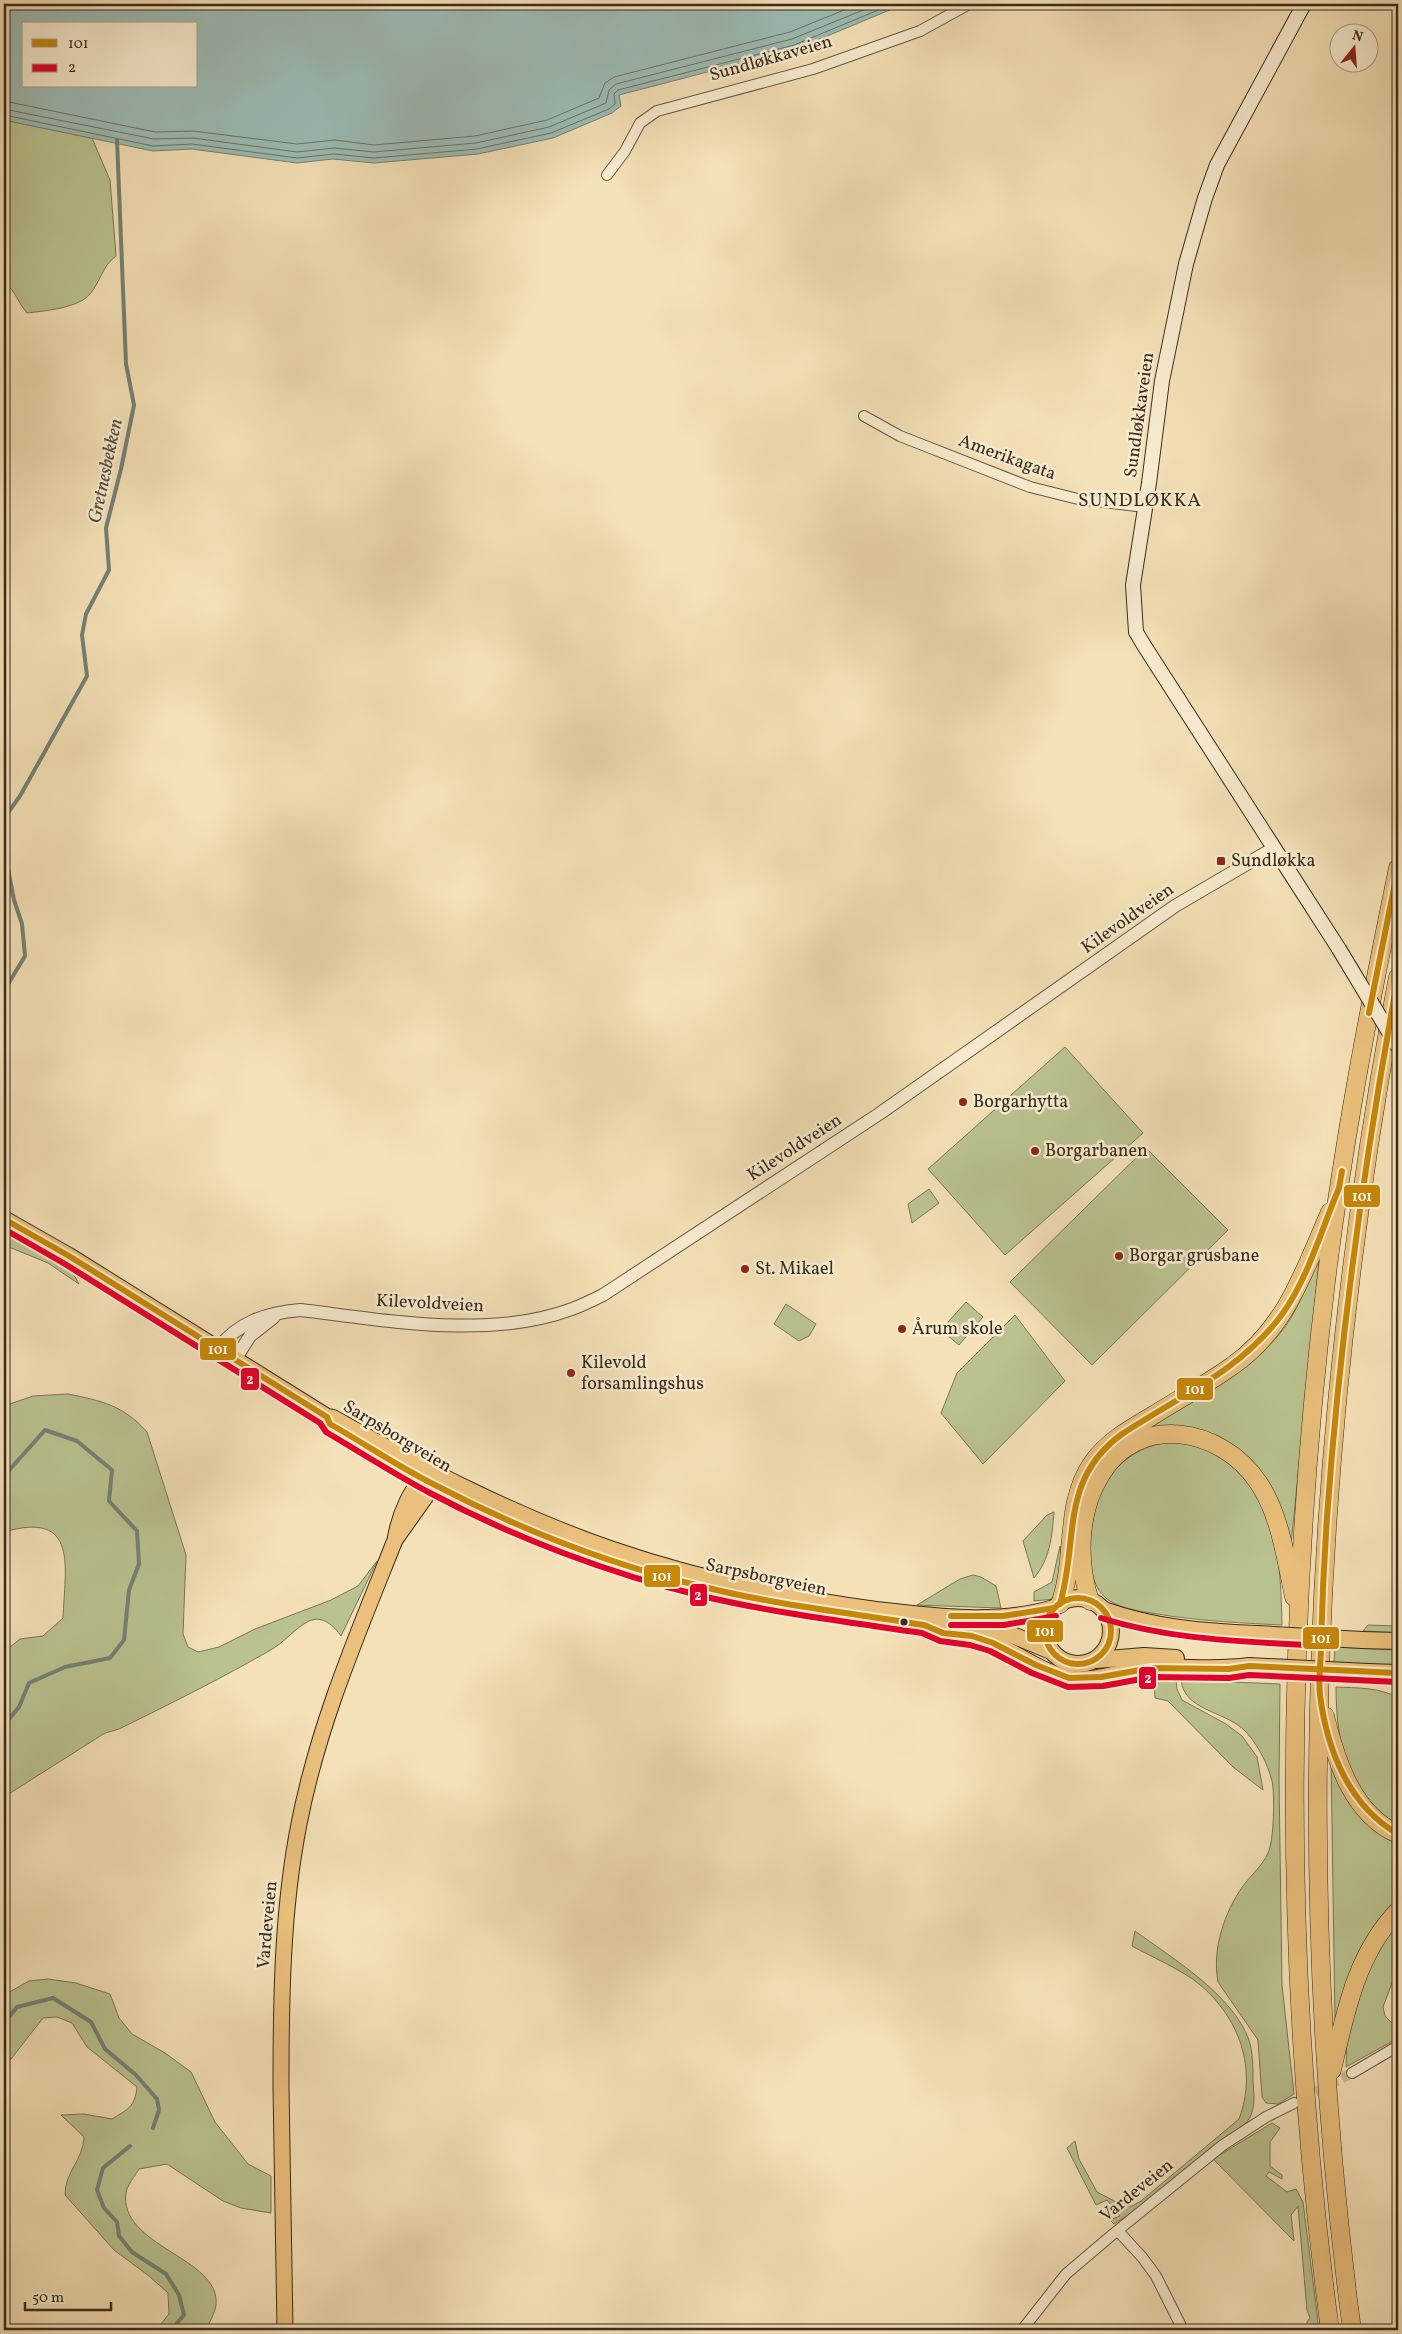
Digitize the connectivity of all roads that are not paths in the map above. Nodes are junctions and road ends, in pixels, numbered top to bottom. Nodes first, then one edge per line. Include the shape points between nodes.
1 (968, 4) edge
2 (1304, 4) edge
3 (607, 175) dead end
4 (864, 416) dead end
5 (1146, 507) junction
6 (1274, 848) junction
7 (1398, 868) edge
8 (1398, 977) edge
9 (1398, 1048) edge
10 (1339, 1188) junction
11 (4, 1219) edge
12 (284, 1312) junction
13 (217, 1350) junction
14 (234, 1361) junction
15 (429, 1478) junction
16 (1057, 1606) junction
17 (1097, 1606) junction
18 (1299, 1620) junction
19 (924, 1625) junction
20 (1398, 1641) edge
21 (1052, 1651) junction
22 (1096, 1660) junction
23 (1249, 1666) junction
24 (1398, 1674) edge
25 (1320, 1694) junction
26 (1398, 1834) edge
27 (1398, 1910) edge
28 (1398, 2046) edge
29 (1352, 2073) tunnel mouth
30 (1328, 2090) junction
31 (1294, 2103) tunnel mouth
32 (1118, 2231) junction
33 (285, 2330) edge
34 (1022, 2330) edge
35 (1183, 2330) edge
36 (1330, 2330) edge
37 (1352, 2330) edge

1 - 3 street, Sundløkkaveien via 920,31 813,69 657,110 640,123
2 - 5 main road, Sundløkkaveien via 1227,145 1205,198 1186,264 1162,381
4 - 5 street, Amerikagata via 900,436 1030,487 1078,499
5 - 6 main road, Sundløkkaveien via 1133,585 1136,632
6 - 9 main road, Sundløkkaveien, bridge
6 - 12 street, Kilevoldveien via 1175,906 879,1114 604,1295 572,1310 498,1325 443,1325 300,1310
7 - 10 highway
8 - 25 highway via 1363,1175 1340,1363 1328,1508
10 - 16 highway via 1297,1290 1267,1335 1233,1366 1119,1436 1093,1462 1081,1483 1075,1504 1068,1570 1064,1592
10 - 18 highway via 1316,1379
11 - 13 highway, Sarpsborgveien via 69,1256
12 - 13 street, Kilevoldveien via 242,1326
12 - 14 street, Kilevoldveien via 250,1336
13 - 14 highway, Sarpsborgveien
14 - 15 highway, Sarpsborgveien
15 - 16 highway, Sarpsborgveien via 574,1536 660,1565 741,1586 920,1615 996,1618 1037,1613
15 - 19 highway, Sarpsborgveien via 546,1536 657,1574 765,1600
15 - 33 main road, Vardeveien via 408,1500 397,1527 395,1540 326,1717 299,1824 287,1900 281,2005
16 - 17 highway via 1075,1598
16 - 21 highway via 1049,1616 1045,1634
17 - 18 highway via 1085,1584 1082,1557 1086,1513 1100,1476 1124,1450 1140,1441 1176,1433 1213,1442 1236,1458 1258,1482 1277,1528
17 - 20 highway, bridge via 1144,1623 1178,1628
17 - 22 highway via 1111,1628 1111,1637 1103,1654
18 - 36 highway via 1295,1793 1299,1974 1313,2187
19 - 21 highway, Sarpsborgveien via 1010,1634
19 - 23 highway via 943,1633 983,1638 1052,1673 1069,1678 1086,1679 1151,1668 1229,1669
21 - 22 highway via 1058,1658 1077,1664
22 - 23 highway via 1144,1656
23 - 24 highway, bridge
25 - 26 highway via 1335,1752 1355,1796 1376,1821
25 - 30 highway via 1320,1975
27 - 30 highway via 1373,1943 1358,1973
28 - 29 street
30 - 37 highway
31 - 32 street, Vardeveien via 1223,2145
32 - 34 street, Vardeveien via 1066,2274
32 - 35 street via 1156,2276

